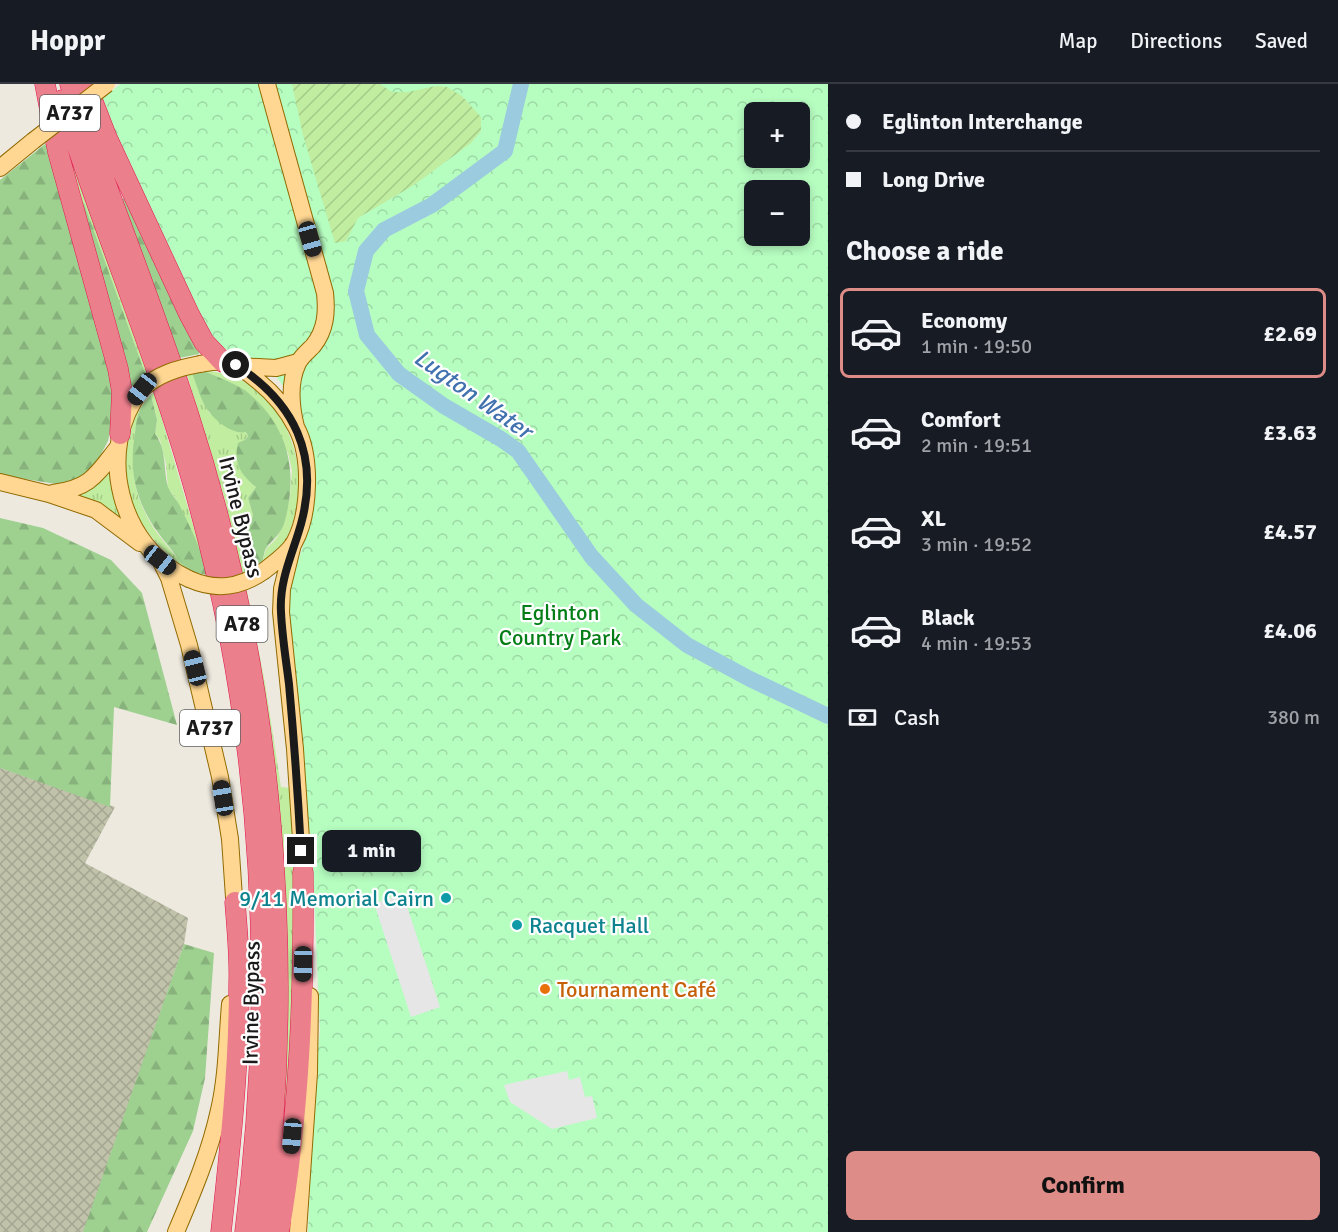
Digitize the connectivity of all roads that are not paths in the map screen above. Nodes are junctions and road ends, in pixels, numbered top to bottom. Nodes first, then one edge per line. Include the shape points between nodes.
1 (86, 84) edge
2 (107, 84) edge
3 (267, 84) edge
4 (58, 85) edge
5 (0, 168) edge
6 (302, 358) junction
7 (229, 364) junction
8 (297, 427) junction
9 (119, 440) junction
10 (0, 482) edge
11 (49, 494) junction
12 (293, 544) junction
13 (155, 555) junction
14 (303, 872) junction
15 (235, 902) junction
16 (176, 1232) edge
17 (221, 1232) edge
18 (245, 1232) edge
19 (262, 1232) edge
20 (279, 1232) edge
21 (298, 1232) edge

1 - 7 highway via 189,314 204,342
2 - 5 main road, A737, bridge
3 - 6 main road via 325,293 325,318 317,341
4 - 9 highway via 58,153 118,369 122,392
4 - 18 highway, Irvine Bypass / A78 via 80,159 178,431 222,600 243,714 255,817 263,950 258,1107
4 - 19 highway, Irvine Bypass / A78 via 188,413 224,539 248,656 269,802 276,913 278,1017
6 - 7 main road via 276,368
6 - 8 main road via 291,394
7 - 8 main road via 266,387
7 - 9 main road, bridge via 200,364 172,370 149,382 133,401
8 - 12 main road via 307,488
9 - 11 main road via 89,482 70,491
9 - 13 main road via 116,465 122,497 128,514
10 - 11 main road
11 - 13 main road via 96,510
12 - 13 main road, bridge via 264,571 225,587 189,579
12 - 14 main road via 282,589 281,612
13 - 15 main road, A737 via 172,589 206,713 230,839
14 - 20 highway via 299,1064 289,1177
14 - 21 main road via 311,1028
15 - 16 main road via 233,967 219,1109 196,1185
15 - 17 highway via 238,1041

